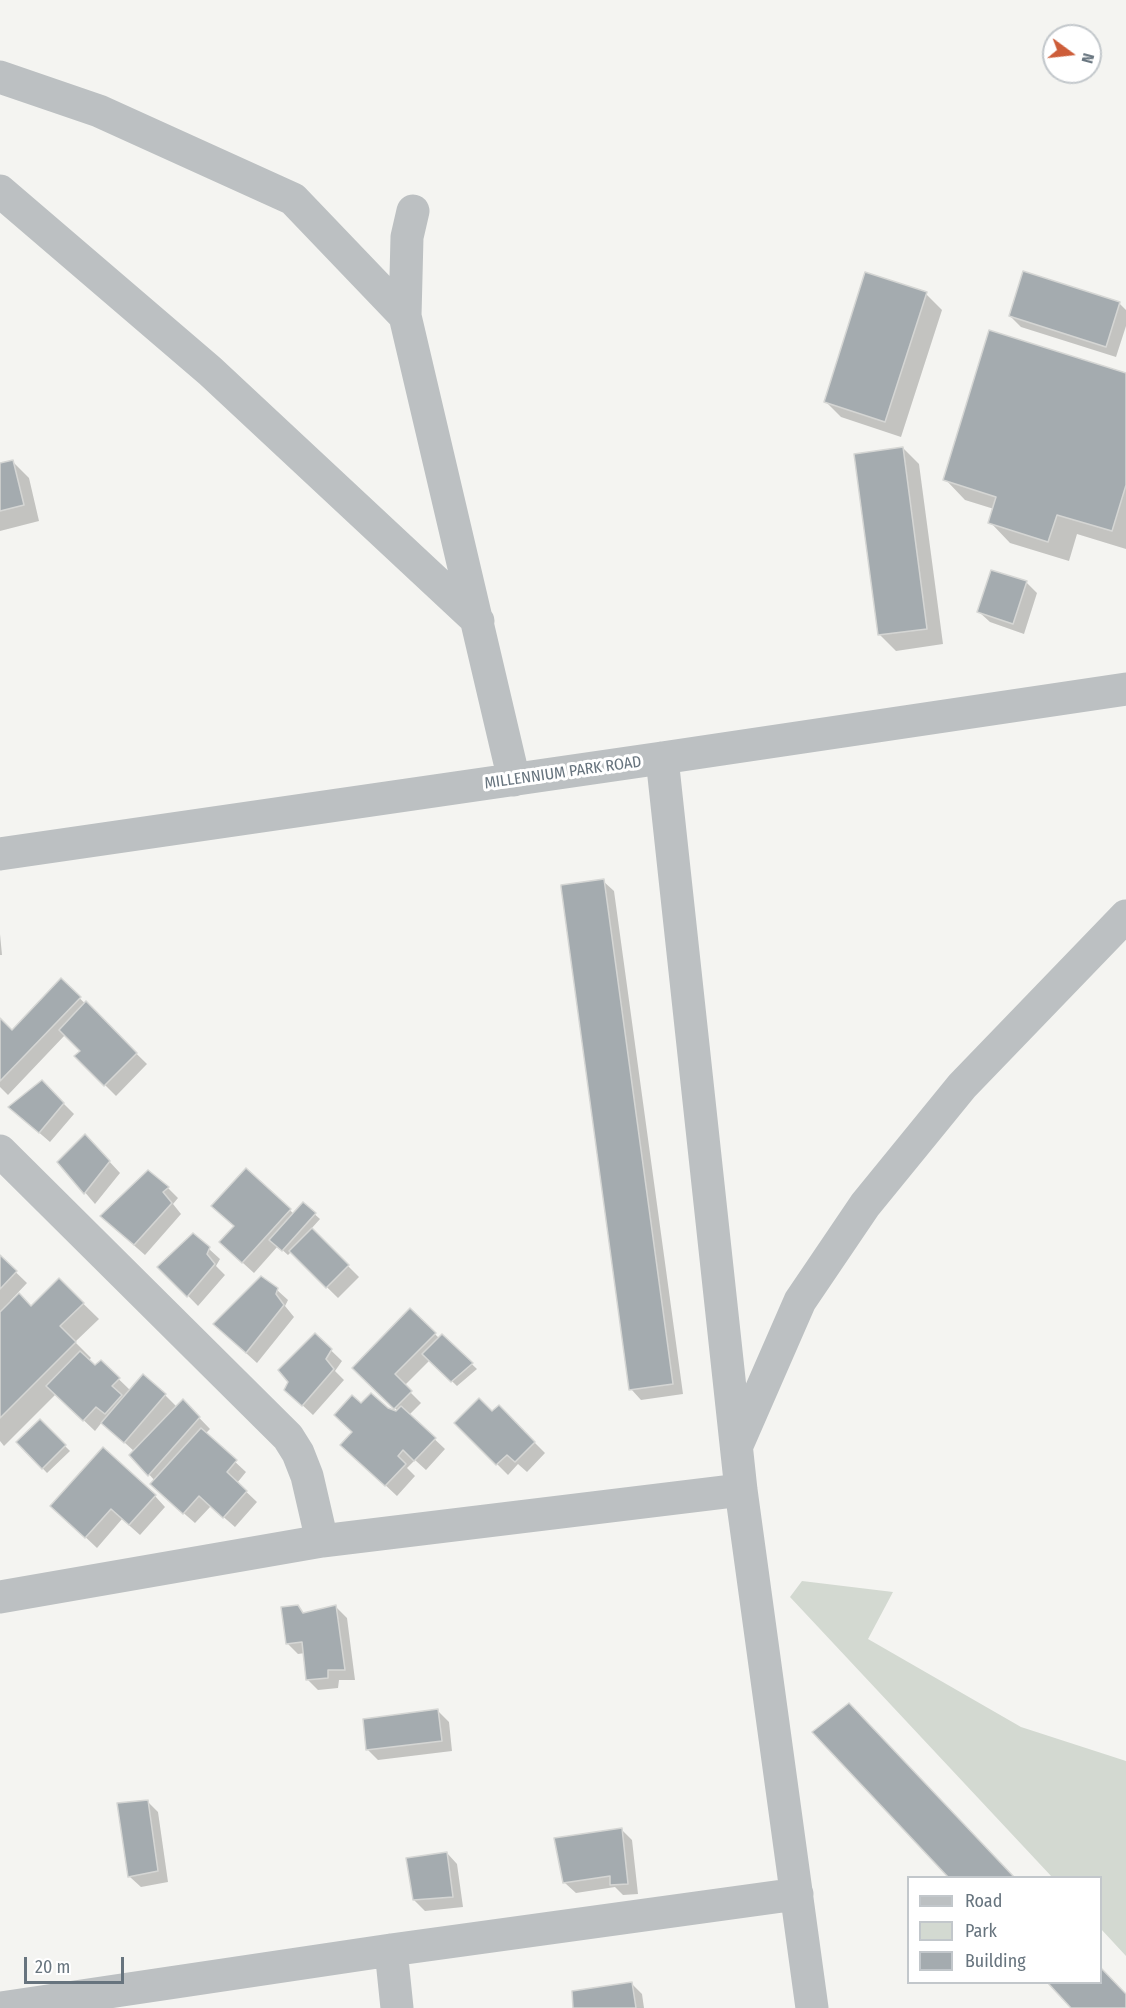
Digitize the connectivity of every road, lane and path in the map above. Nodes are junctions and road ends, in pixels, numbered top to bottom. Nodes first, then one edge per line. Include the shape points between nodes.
1 (0, 77) edge
2 (0, 191) edge
3 (413, 211) dead end
4 (405, 316) junction
5 (478, 621) junction
6 (1126, 689) edge
7 (662, 758) junction
8 (514, 780) junction
9 (0, 854) edge
10 (1126, 916) edge
11 (0, 1151) edge
12 (736, 1447) junction
13 (741, 1490) junction
14 (322, 1541) junction
15 (0, 1597) edge
16 (797, 1894) junction
17 (391, 1950) junction
18 (1, 2008) edge
19 (397, 2008) edge
20 (812, 2008) edge

1 - 4 street via 99,111 293,199
2 - 5 street via 210,371
3 - 4 street via 408,237
4 - 5 street
5 - 8 street
6 - 7 street, MILLENNIUM PARK ROAD
7 - 8 street, MILLENNIUM PARK ROAD
7 - 12 street
8 - 9 street, MILLENNIUM PARK ROAD
10 - 12 street via 962,1086 865,1205 800,1301
11 - 14 street via 288,1437 308,1476
12 - 13 street
13 - 14 street
13 - 16 street
14 - 15 street
16 - 17 street
16 - 20 street
17 - 18 street
17 - 19 street

